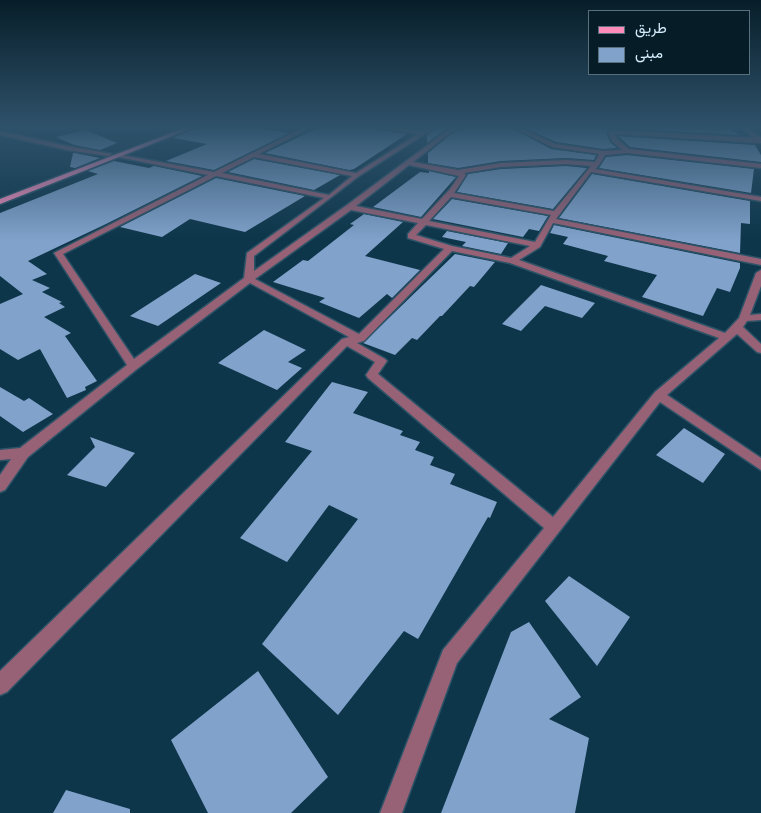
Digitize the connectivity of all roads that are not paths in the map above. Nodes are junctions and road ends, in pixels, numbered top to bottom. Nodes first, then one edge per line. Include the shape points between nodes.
1 (81, 165) edge
2 (93, 165) edge
3 (169, 165) edge
4 (233, 165) edge
5 (305, 165) edge
6 (373, 165) edge
7 (405, 165) edge
8 (412, 165) edge
9 (502, 165) edge
10 (596, 165) edge
11 (589, 170) junction
12 (458, 172) junction
13 (215, 174) junction
14 (357, 175) junction
15 (448, 194) junction
16 (0, 196) edge
17 (330, 197) junction
18 (761, 199) edge
19 (0, 202) edge
20 (350, 208) junction
21 (554, 217) junction
22 (424, 221) junction
23 (537, 245) junction
24 (450, 248) junction
25 (512, 261) junction
26 (761, 262) edge
27 (761, 273) edge
28 (249, 279) junction
29 (761, 317) edge
30 (735, 328) junction
31 (353, 340) junction
32 (761, 350) edge
33 (133, 366) junction
34 (659, 395) junction
35 (22, 453) junction
36 (0, 455) edge
37 (761, 465) edge
38 (0, 486) edge
39 (554, 527) junction
40 (0, 685) edge
41 (392, 813) edge

1 - 16 main road
2 - 19 main road
3 - 13 street
4 - 13 street
5 - 14 street
6 - 14 street
7 - 20 street
8 - 12 street
9 - 12 street
10 - 11 street
11 - 18 street
11 - 21 street
12 - 15 street via 463,175
13 - 17 street
13 - 33 street via 58,253
14 - 17 street
15 - 21 street
15 - 22 street
17 - 28 street via 250,255
20 - 22 street
20 - 28 street
21 - 23 street
21 - 26 street
22 - 23 street
22 - 24 street via 411,236
23 - 25 street
24 - 25 street
24 - 31 street
25 - 30 street
27 - 30 street
28 - 31 street
28 - 33 street
29 - 30 street
30 - 32 street
30 - 34 street
31 - 39 street via 381,361 372,375
31 - 40 street
33 - 35 street
34 - 37 street
34 - 39 street
35 - 36 street
35 - 38 street
39 - 41 street via 450,657

